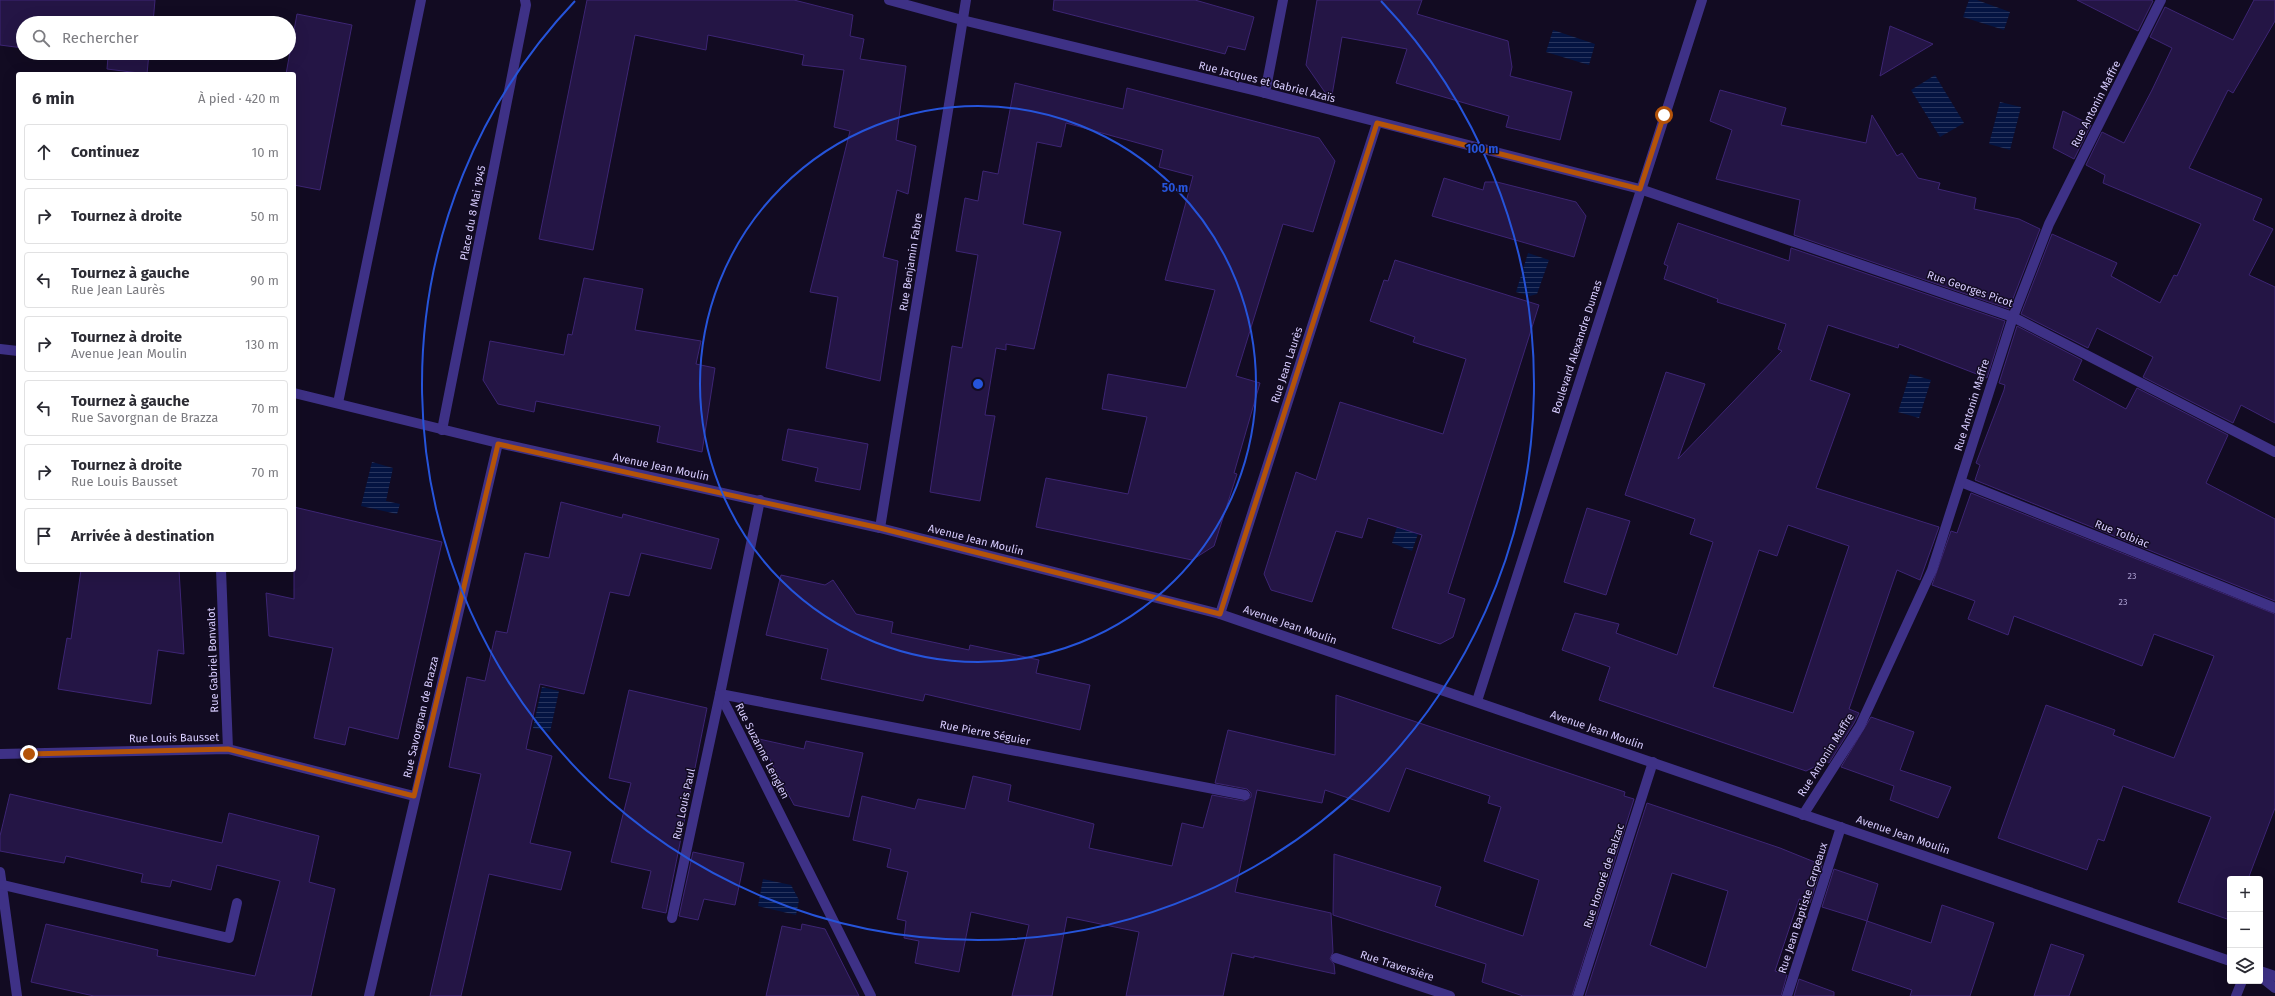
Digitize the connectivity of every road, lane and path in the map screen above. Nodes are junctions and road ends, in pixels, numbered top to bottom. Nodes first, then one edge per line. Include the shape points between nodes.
1 (420, 0) edge
2 (525, 0) edge
3 (889, 0) edge
4 (966, 0) edge
5 (1283, 0) edge
6 (1702, 0) edge
7 (2161, 0) edge
8 (962, 20) junction
9 (1265, 93) junction
10 (1377, 123) junction
11 (1640, 189) junction
12 (2012, 317) junction
13 (0, 349) edge
14 (16, 351) edge
15 (296, 393) edge
16 (338, 403) junction
17 (442, 430) junction
18 (498, 444) junction
19 (2275, 452) edge
20 (1961, 482) junction
21 (760, 500) junction
22 (880, 528) junction
23 (221, 572) edge
24 (2275, 608) edge
25 (1220, 614) junction
26 (720, 694) junction
27 (1477, 702) junction
28 (228, 749) junction
29 (0, 754) edge
30 (1653, 762) junction
31 (1245, 795) dead end
32 (414, 796) junction
33 (1803, 815) junction
34 (1841, 827) junction
35 (0, 872) edge
36 (3, 885) junction
37 (237, 903) dead end
38 (672, 918) dead end
39 (1336, 958) dead end
40 (2227, 960) edge
41 (2263, 972) edge
42 (2275, 976) edge
43 (2263, 978) edge
44 (2241, 984) edge
45 (2275, 988) edge
46 (17, 996) edge
47 (369, 996) edge
48 (871, 996) edge
49 (1450, 996) edge
50 (1578, 996) edge
51 (1787, 996) edge
52 (2236, 996) edge

1 - 16 street
2 - 17 street, Place du 8 Mai 1945
3 - 8 street, Rue Jacques et Gabriel Azaïs
4 - 8 street, Rue Benjamin Fabre
5 - 9 street
6 - 11 street, Boulevard Alexandre Dumas
7 - 12 street, Rue Antonin Maffre via 2049,224
8 - 9 street, Rue Jacques et Gabriel Azaïs
8 - 22 street, Rue Benjamin Fabre
9 - 10 street, Rue Jacques et Gabriel Azaïs
10 - 11 street, Rue Jacques et Gabriel Azaïs
10 - 25 street, Rue Jean Laurès
11 - 12 street, Rue Georges Picot
11 - 27 street, Boulevard Alexandre Dumas
12 - 19 street, Rue Georges Picot
12 - 20 street, Rue Antonin Maffre
13 - 14 street
15 - 16 street, Avenue Jean Moulin
16 - 17 street, Avenue Jean Moulin
17 - 18 street, Avenue Jean Moulin
18 - 21 street, Avenue Jean Moulin
18 - 32 street, Rue Savorgnan de Brazza
20 - 24 street, Rue Tolbiac
20 - 33 street, Rue Antonin Maffre via 1932,570 1860,726
21 - 22 street, Avenue Jean Moulin
21 - 26 street
22 - 25 street, Avenue Jean Moulin
23 - 28 street, Rue Gabriel Bonvalot
25 - 27 street, Avenue Jean Moulin
26 - 31 street, Rue Pierre Séguier
26 - 38 street, Rue Louis Paul
26 - 48 street, Rue Suzanne Lenglen
27 - 30 street, Avenue Jean Moulin
28 - 29 street, Rue Louis Bausset
28 - 32 street, Rue Louis Bausset
30 - 33 street, Avenue Jean Moulin
30 - 50 street, Rue Honoré de Balzac
32 - 47 street, Rue Savorgnan de Brazza
33 - 34 street, Avenue Jean Moulin
34 - 40 street, Avenue Jean Moulin
34 - 51 street, Rue Jean Baptiste Carpeaux
35 - 36 street
36 - 37 street via 229,938
36 - 46 street
39 - 49 street, Rue Traversière
41 - 42 street
43 - 45 street
44 - 52 street

